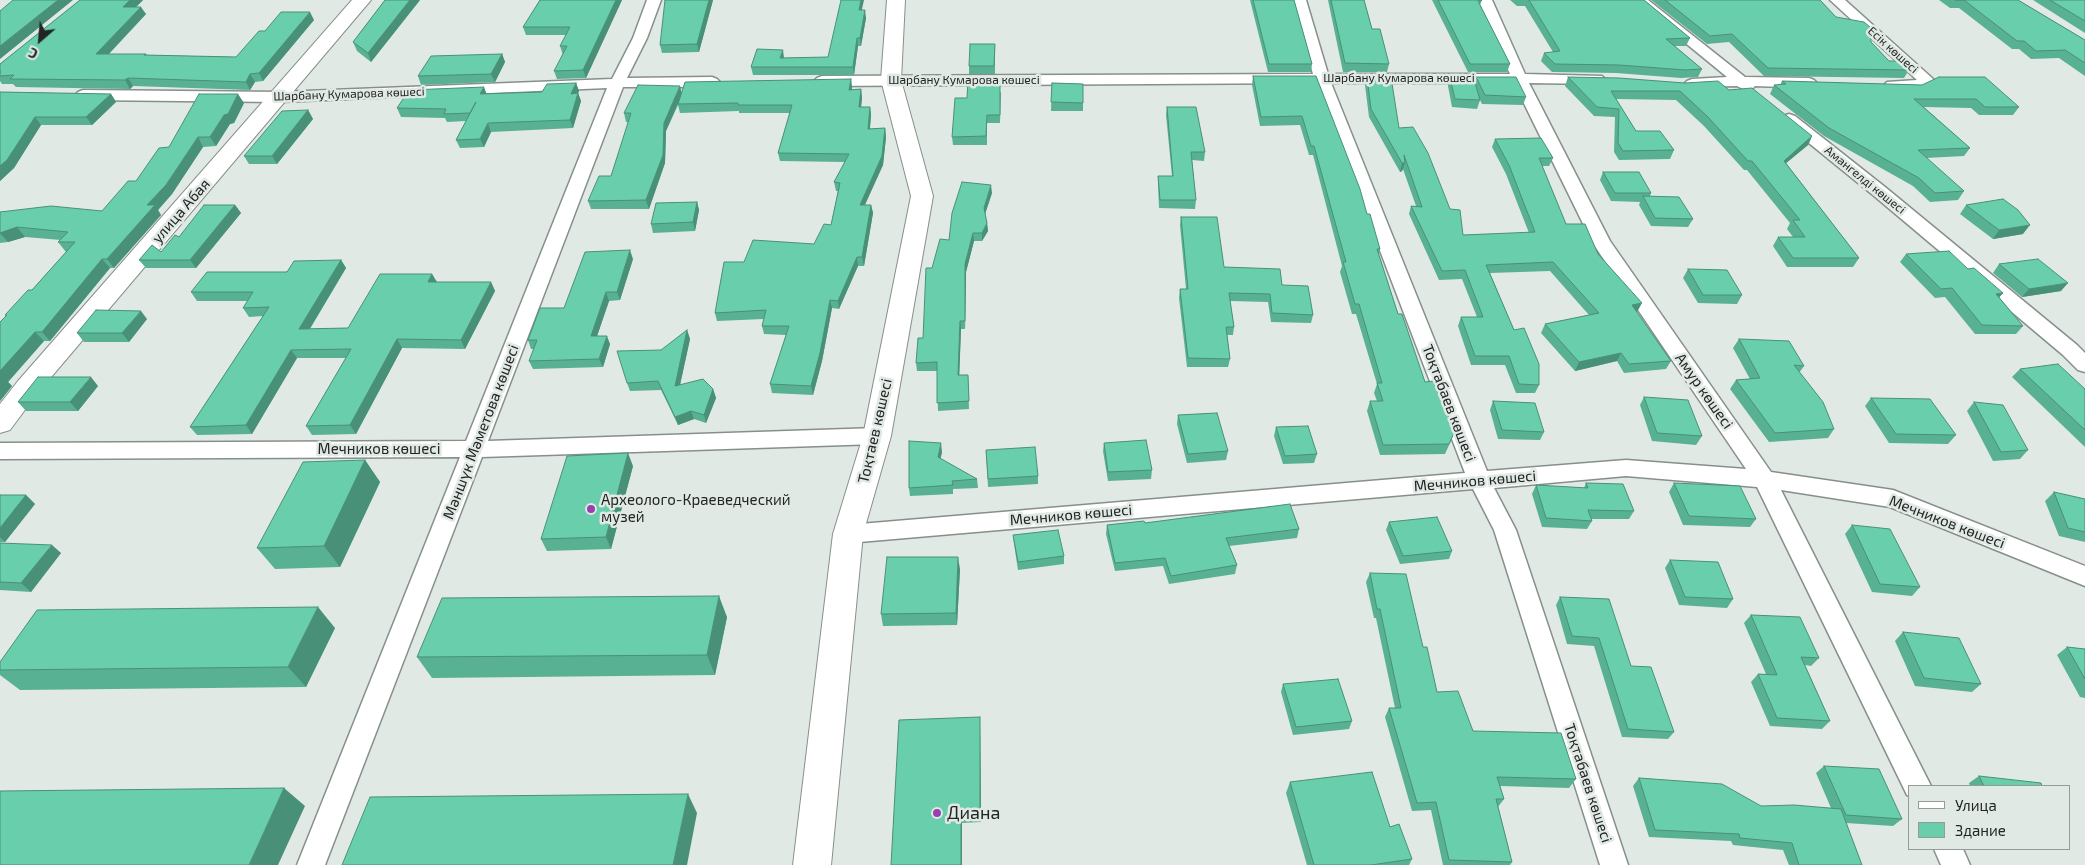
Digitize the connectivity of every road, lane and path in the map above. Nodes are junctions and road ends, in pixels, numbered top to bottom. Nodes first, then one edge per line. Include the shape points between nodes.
1 (362, 0) edge
2 (654, 0) edge
3 (896, 0) edge
4 (1299, 0) edge
5 (1485, 0) edge
6 (1640, 0) edge
7 (1837, 0) edge
8 (1322, 78) junction
9 (1519, 78) junction
10 (891, 80) junction
11 (1616, 80) edge
12 (803, 81) edge
13 (1742, 81) junction
14 (725, 82) edge
15 (617, 83) junction
16 (1822, 83) edge
17 (1879, 84) edge
18 (1681, 85) edge
19 (70, 95) edge
20 (280, 97) junction
21 (1765, 99) edge
22 (1780, 112) edge
23 (2085, 365) edge
24 (0, 423) edge
25 (877, 436) junction
26 (474, 449) junction
27 (0, 451) edge
28 (1764, 479) junction
29 (1479, 480) junction
30 (848, 534) junction
31 (2085, 576) edge
32 (1917, 785) edge
33 (1948, 850) edge
34 (311, 865) edge
35 (812, 865) edge
36 (1614, 865) edge
37 (1956, 865) edge

1 - 20 street, улица Абая
2 - 15 street, Мәншүк Мәметова көшесі via 640,38
3 - 10 street, Тоқтаев көшесі
4 - 8 street, Тоқтабаев көшесі
5 - 9 street, Амур көшесі
6 - 13 street
7 - 17 street, Есік көшесі via 1927,81 1917,86
8 - 9 street, Шарбану Кумарова көшесі
8 - 10 street, Шарбану Кумарова көшесі
8 - 29 street, Тоқтабаев көшесі
9 - 11 street, Шарбану Кумарова көшесі
9 - 28 street, Амур көшесі via 1601,242
10 - 12 street, Шарбану Кумарова көшесі
10 - 25 street, Тоқтаев көшесі via 922,196
13 - 16 street
13 - 18 street
13 - 21 street
14 - 15 street, Шарбану Кумарова көшесі
15 - 20 street, Шарбану Кумарова көшесі
15 - 26 street, Мәншүк Мәметова көшесі
19 - 20 street, Шарбану Кумарова көшесі
20 - 24 street, улица Абая
22 - 23 street, Амангелді көшесі via 1879,190
25 - 26 street, Мечников көшесі
25 - 30 street, Тоқтаев көшесі
26 - 27 street, Мечников көшесі
26 - 34 street, Мәншүк Мәметова көшесі
28 - 29 street, Мечников көшесі via 1626,468
28 - 31 street, Мечников көшесі via 1893,499
28 - 32 street, Амур көшесі
29 - 30 street, Мечников көшесі
29 - 36 street, Тоқтабаев көшесі via 1505,530
30 - 35 street, Тоқтаев көшесі
33 - 37 street

